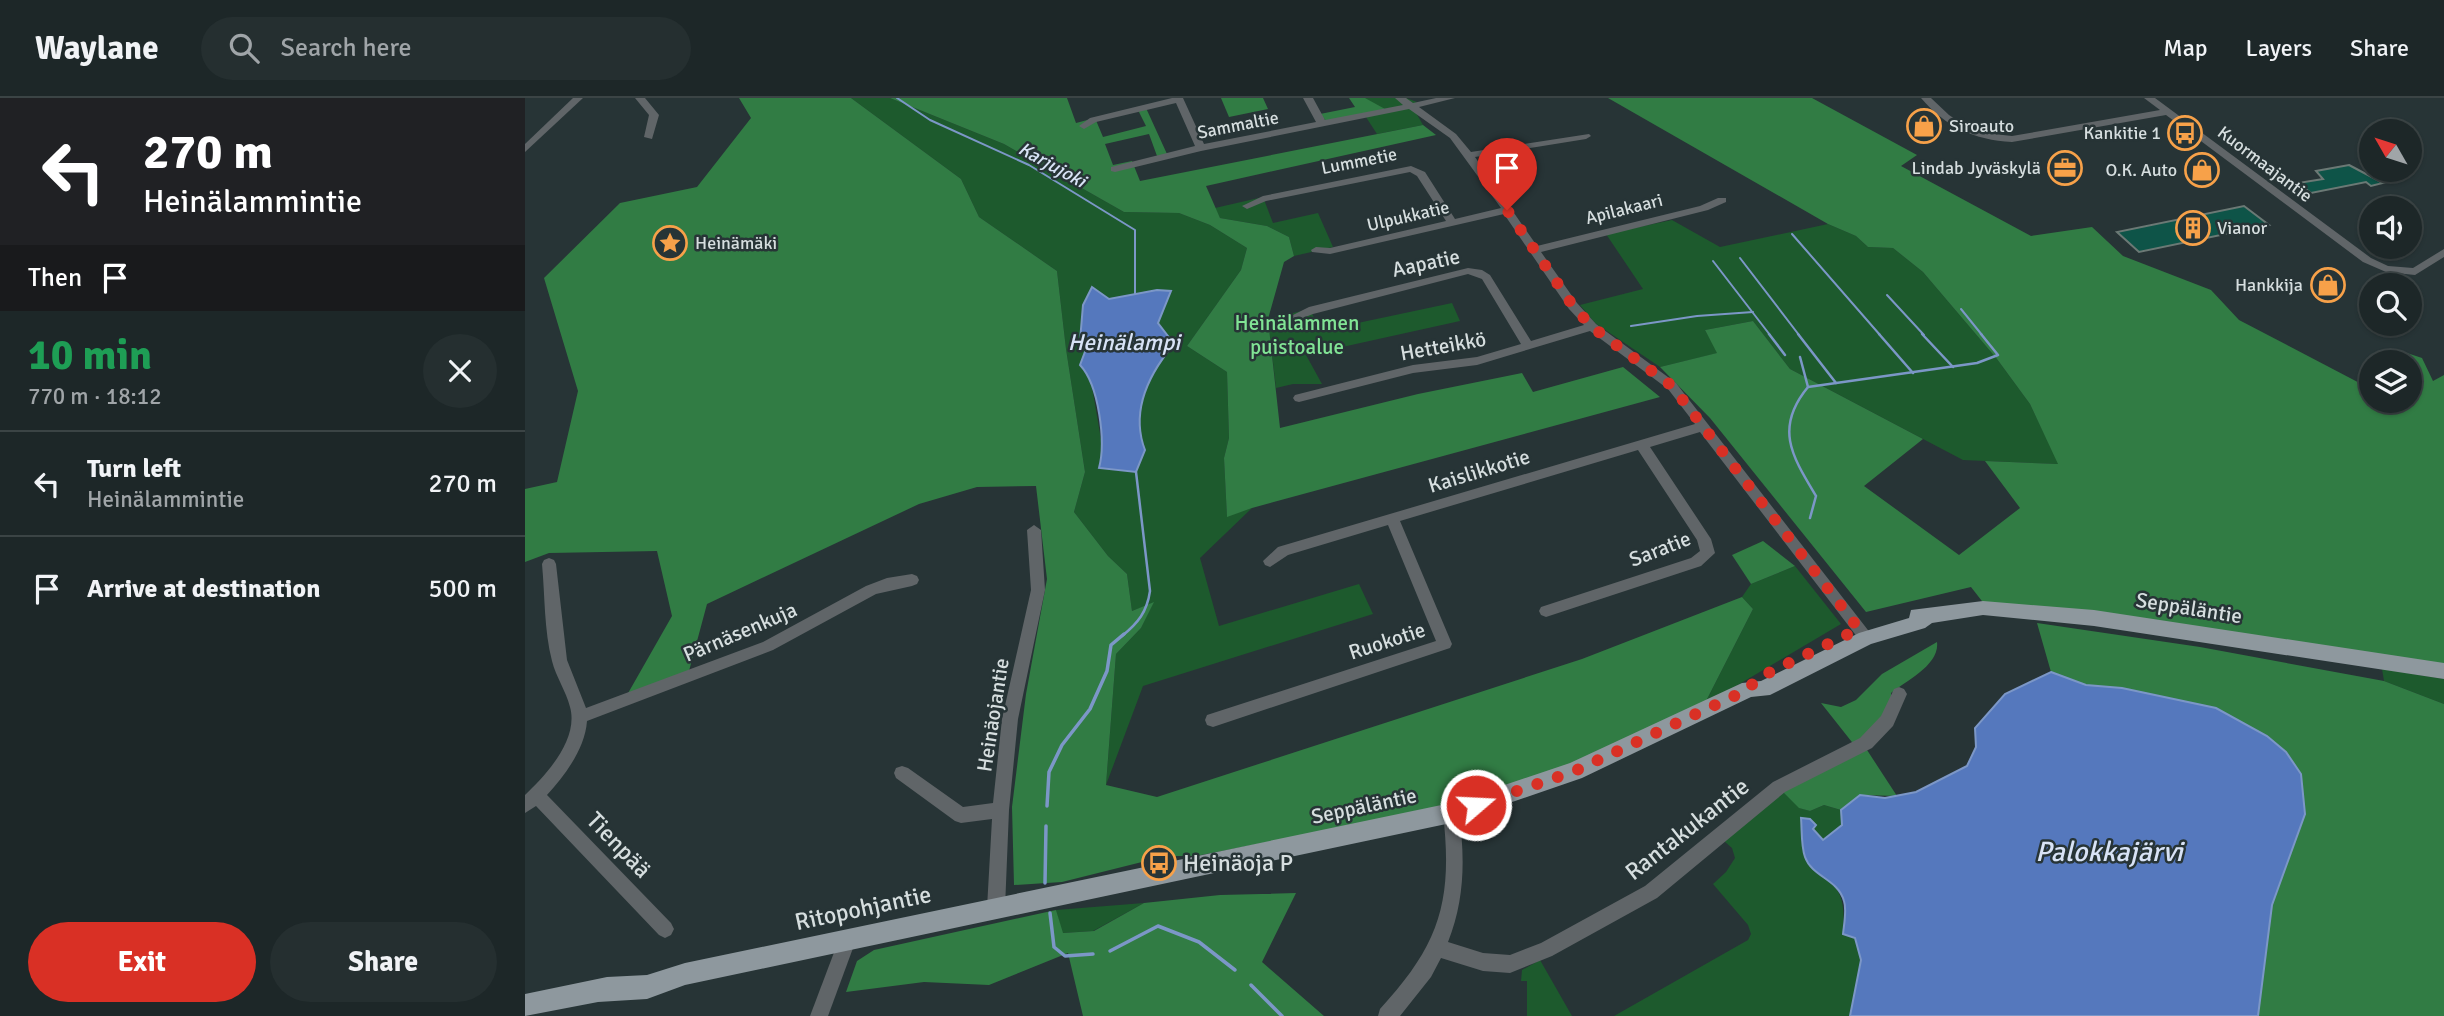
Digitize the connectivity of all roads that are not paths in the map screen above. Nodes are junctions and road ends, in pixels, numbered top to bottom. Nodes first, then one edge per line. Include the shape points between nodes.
1 (577, 98) edge
2 (640, 98) edge
3 (1308, 98) edge
4 (1400, 98) edge
5 (1450, 98) edge
6 (1927, 98) edge
7 (2149, 98) edge
8 (1410, 108) junction
9 (2167, 111) junction
10 (1322, 124) junction
11 (1084, 125) dead end
12 (1586, 136) dead end
13 (649, 137) dead end
14 (1201, 148) junction
15 (525, 149) edge
16 (1469, 155) junction
17 (1115, 169) dead end
18 (1722, 200) dead end
19 (1247, 206) dead end
20 (1507, 210) junction
21 (1452, 223) junction
22 (1316, 250) dead end
23 (1534, 250) junction
24 (2444, 251) edge
25 (1296, 317) dead end
26 (1592, 327) junction
27 (1529, 347) junction
28 (1299, 398) dead end
29 (1704, 426) junction
30 (1641, 444) junction
31 (1392, 519) junction
32 (1034, 530) dead end
33 (1270, 561) dead end
34 (549, 564) dead end
35 (912, 580) dead end
36 (1546, 611) dead end
37 (1863, 634) junction
38 (2444, 671) edge
39 (1899, 694) dead end
40 (580, 717) junction
41 (1213, 720) dead end
42 (902, 773) dead end
43 (531, 800) edge
44 (1001, 810) junction
45 (1451, 813) junction
46 (1053, 896) joint
47 (996, 908) junction
48 (665, 929) dead end
49 (847, 940) junction
50 (1439, 948) junction
51 (525, 1006) edge
52 (819, 1016) edge
53 (1387, 1016) edge

1 - 15 street
2 - 13 street via 654,116
3 - 10 street
4 - 8 street
5 - 8 street, Sammaltie
6 - 9 street via 1954,125 1994,139
7 - 9 street, Kuormaajantie
8 - 10 street, Sammaltie
8 - 16 street via 1453,136
9 - 24 street, Kuormaajantie via 2361,257 2410,272
10 - 14 street, Sammaltie
11 - 14 street via 1179,99
12 - 16 street
14 - 17 street, Sammaltie
16 - 20 street
18 - 23 street, Apilakaari
19 - 21 street, Lummetie via 1262,199 1411,169 1421,174
20 - 21 street, Ulpukkatie
20 - 23 street
21 - 22 street, Ulpukkatie via 1330,251
23 - 26 street
25 - 27 street, Aapatie via 1478,272 1486,277
26 - 27 street, Hetteikkö
26 - 29 street via 1672,386
27 - 28 street, Hetteikkö via 1477,361 1413,369
29 - 30 street, Kaislikkotie
29 - 37 street
30 - 31 street, Kaislikkotie
30 - 36 street, Saratie via 1704,538 1708,553 1696,562
31 - 33 street, Kaislikkotie via 1283,551
31 - 41 street, Ruokotie via 1445,644
32 - 44 street, Heinäojantie via 1038,590 1010,719
34 - 40 street via 559,661
35 - 40 street, Pärnäsenkuja via 871,590 768,646
37 - 38 main road, Seppäläntie via 1983,608 2094,618
37 - 45 main road, Seppäläntie via 1763,689 1749,689 1575,771
39 - 50 street, Rantakukantie via 1895,709 1865,743 1779,787 1650,892 1546,950 1510,964 1483,962
40 - 43 street via 573,743 558,770
42 - 44 street via 961,815
43 - 48 street, Tienpää
44 - 47 street, Heinäojantie
45 - 46 main road, Seppäläntie
45 - 50 street via 1457,882
46 - 47 main road, Ritopohjantie
47 - 49 main road, Ritopohjantie
49 - 51 main road, Ritopohjantie via 685,974 647,987 598,991
49 - 52 street
50 - 53 street via 1413,990

